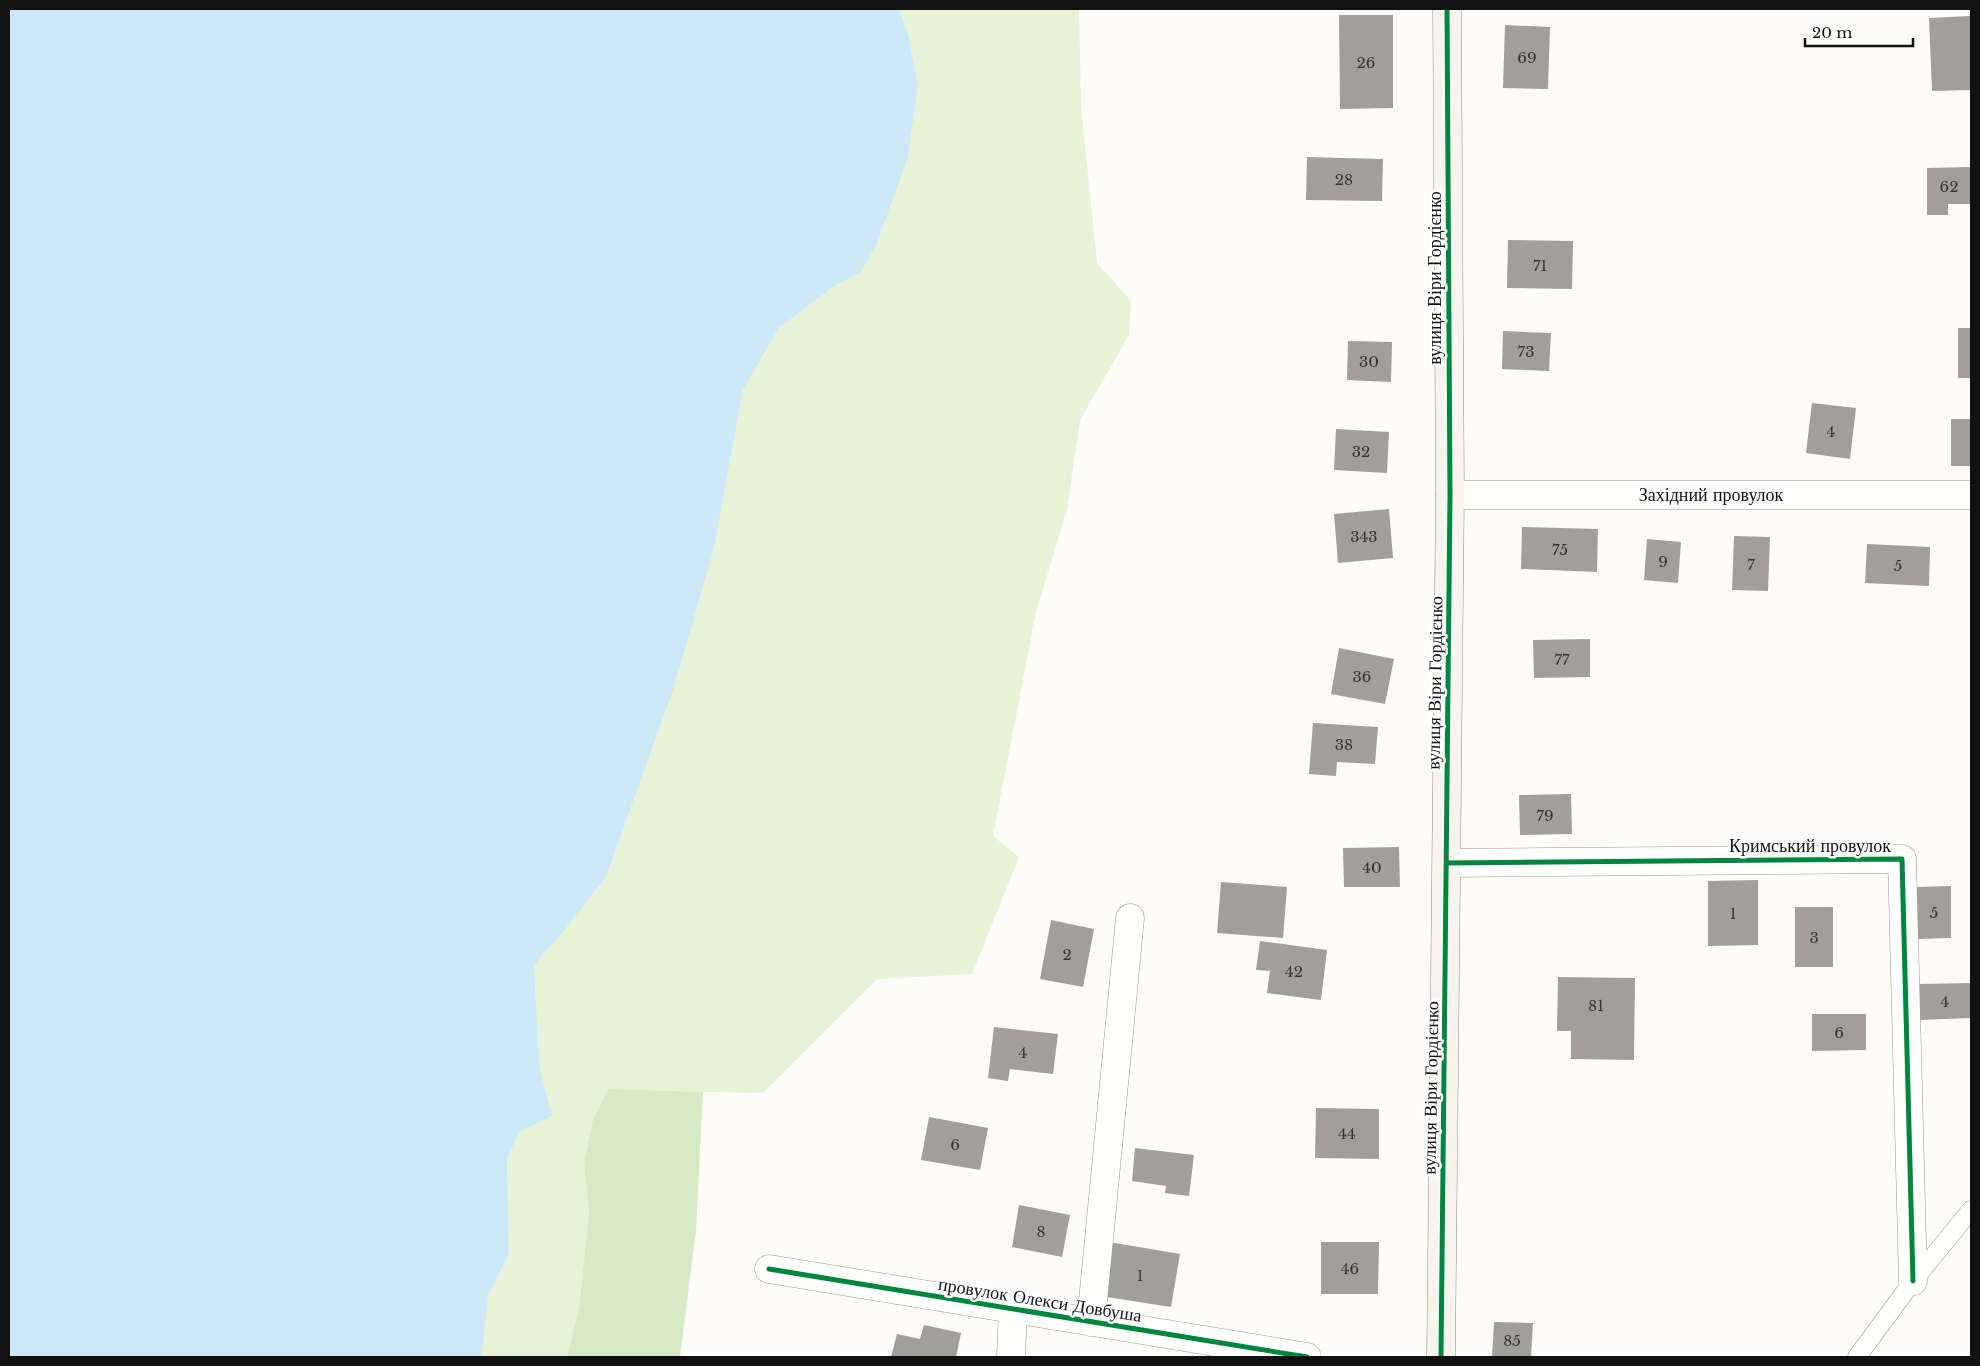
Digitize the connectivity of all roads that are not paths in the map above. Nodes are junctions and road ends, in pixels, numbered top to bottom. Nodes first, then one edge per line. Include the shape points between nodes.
1 (1447, 9) edge
2 (1450, 495) junction
3 (1971, 496) edge
4 (1447, 863) junction
5 (1130, 918) dead end
6 (1971, 1210) edge
7 (769, 1269) dead end
8 (1913, 1281) junction
9 (1013, 1309) junction
10 (1091, 1322) junction
11 (1011, 1357) edge
12 (1307, 1357) edge
13 (1442, 1357) edge
14 (1857, 1357) edge

1 - 2 street, вулиця Віри Гордієнко
2 - 3 street, Західний провулок
2 - 4 street, вулиця Віри Гордієнко
4 - 8 street, Кримський провулок via 1902,859
4 - 13 street, вулиця Віри Гордієнко
5 - 10 street, провулок Олекси Довбуша
6 - 8 lane
7 - 9 street, провулок Олекси Довбуша
8 - 14 lane
9 - 10 street, провулок Олекси Довбуша
9 - 11 street
10 - 12 street, провулок Олекси Довбуша

